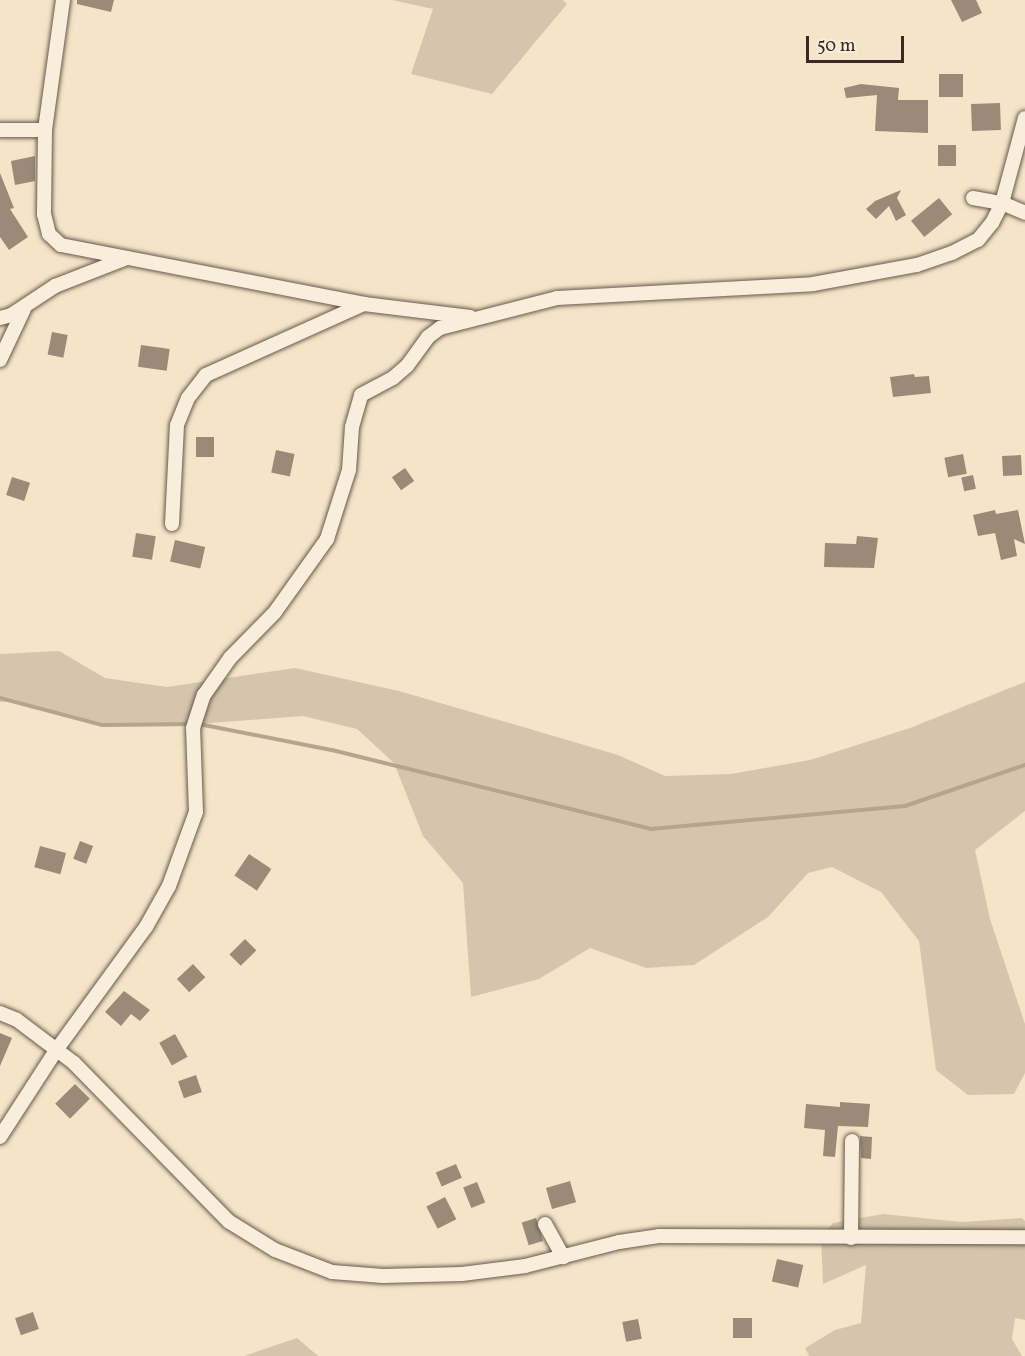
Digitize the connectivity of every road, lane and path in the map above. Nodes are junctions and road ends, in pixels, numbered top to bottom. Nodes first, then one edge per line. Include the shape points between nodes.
1 (63, 0) edge
2 (1025, 118) edge
3 (0, 130) edge
4 (45, 130) junction
5 (973, 198) dead end
6 (1002, 203) junction
7 (1025, 213) edge
8 (132, 256) junction
9 (364, 304) junction
10 (25, 307) junction
11 (0, 318) edge
12 (478, 318) junction
13 (0, 360) edge
14 (172, 524) dead end
15 (0, 1013) edge
16 (57, 1049) junction
17 (0, 1137) edge
18 (852, 1141) dead end
19 (544, 1224) dead end
20 (1025, 1237) edge
21 (850, 1238) junction
22 (563, 1257) junction

1 - 4 street
2 - 6 street
3 - 4 street
4 - 8 street via 44,214 49,234 61,245
5 - 6 street
6 - 7 street
6 - 12 street via 978,240 917,265 813,284 557,298
8 - 9 street
8 - 10 street via 65,281
9 - 12 street
9 - 14 street via 206,375 188,398 177,425
10 - 11 street
10 - 13 street
12 - 16 street via 440,328 393,378 361,395 352,427 349,470 327,539 275,612 225,665 204,695 193,728 196,812 169,886 146,927
15 - 16 street
16 - 17 street
16 - 22 street via 228,1221 275,1250 332,1272 382,1276 462,1274
18 - 21 street
19 - 22 street
20 - 21 street
21 - 22 street via 766,1234 659,1236

